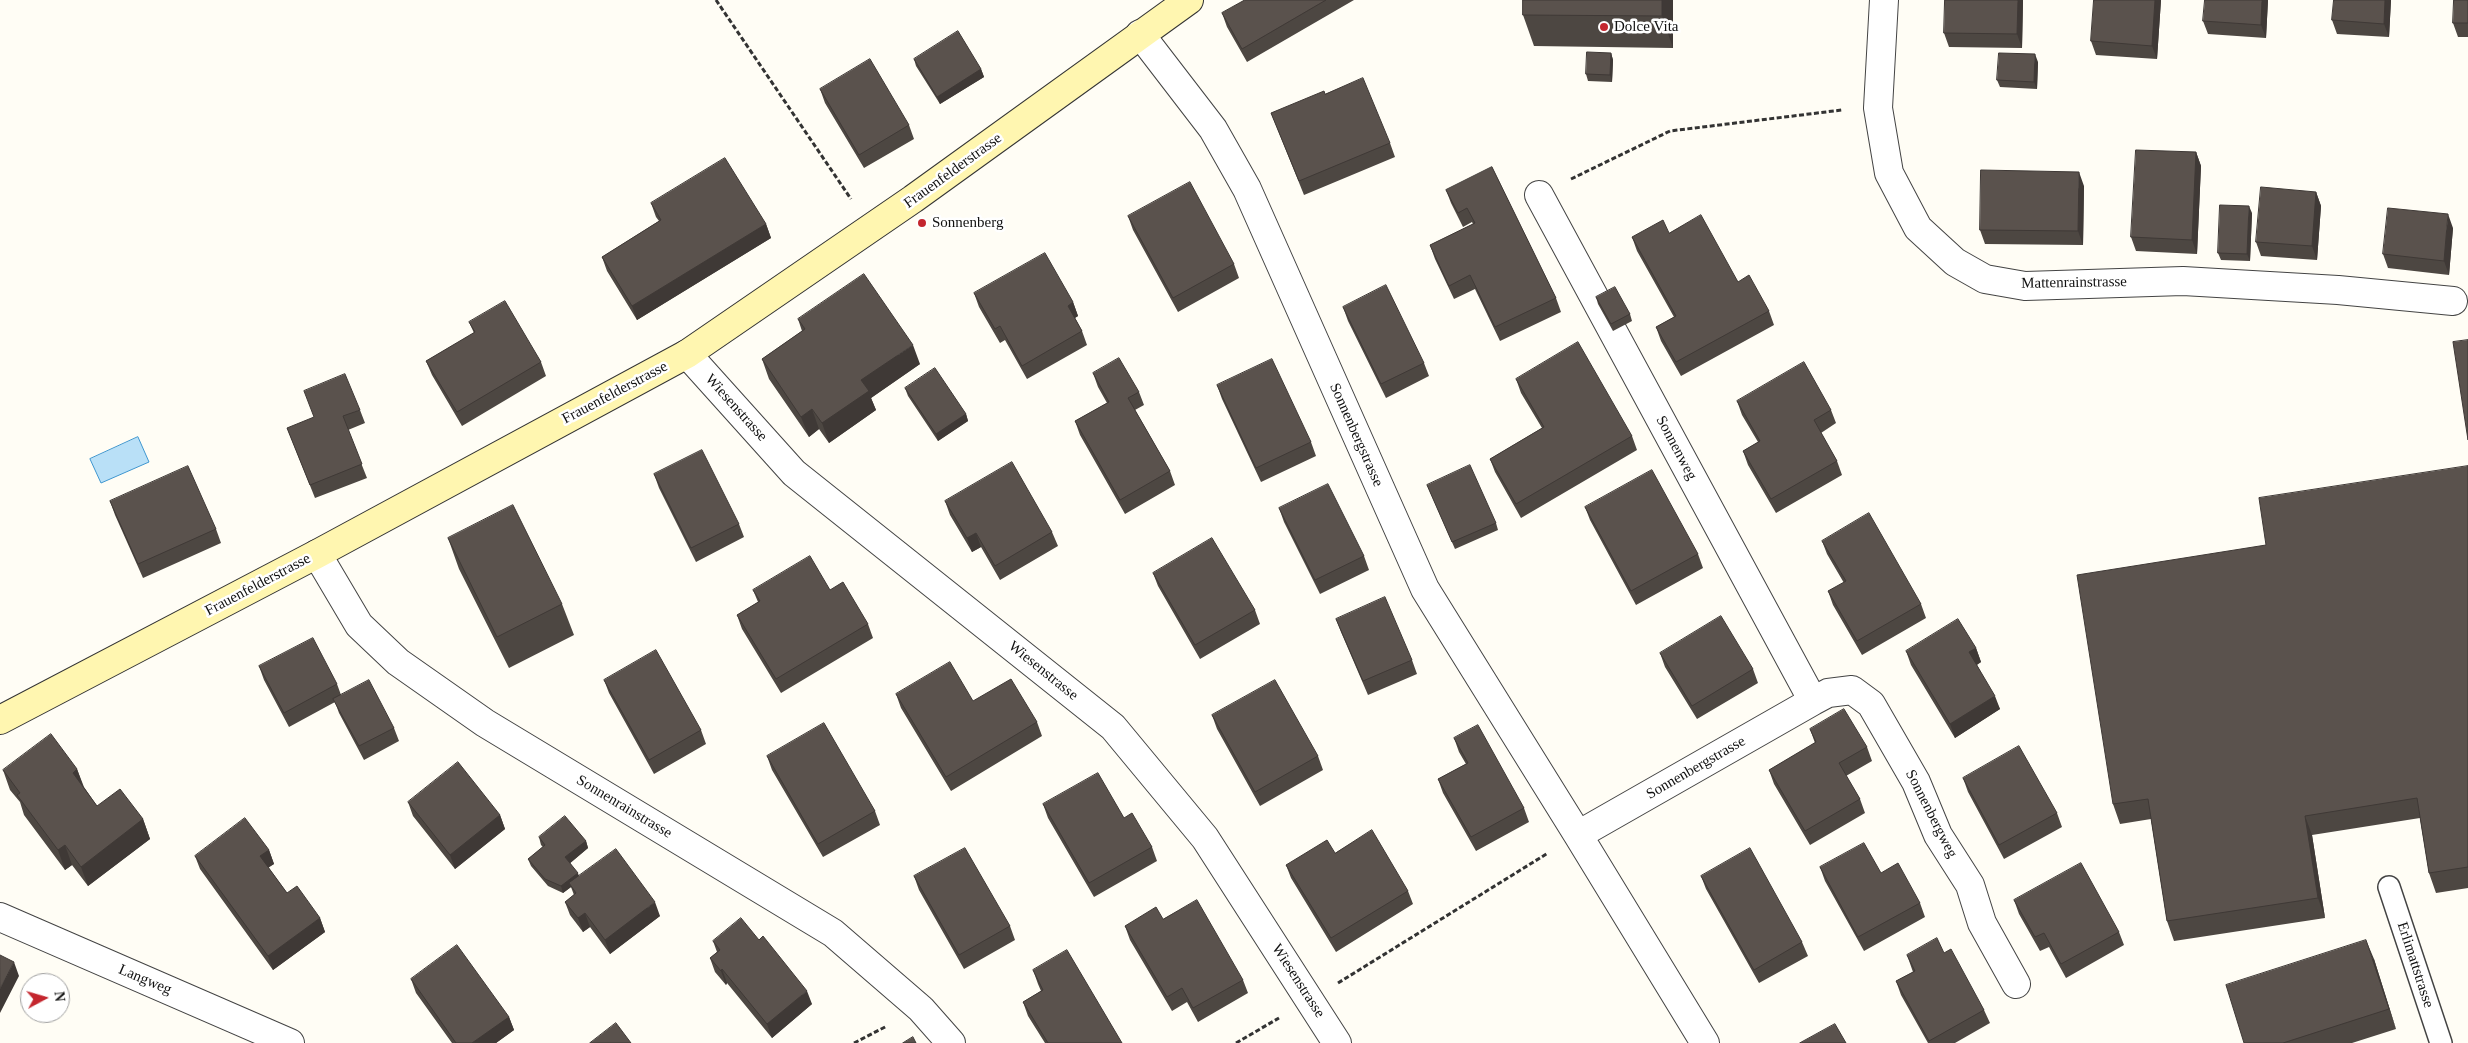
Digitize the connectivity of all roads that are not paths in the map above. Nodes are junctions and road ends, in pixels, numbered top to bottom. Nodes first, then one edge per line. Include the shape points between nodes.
1 (1189, 0) edge
2 (1884, 0) edge
3 (1140, 34) junction
4 (1538, 195) road end
5 (2453, 301) dead end
6 (687, 354) junction
7 (317, 554) junction
8 (1813, 701) junction
9 (0, 720) edge
10 (1578, 834) junction
11 (2390, 886) dead end
12 (0, 917) edge
13 (2016, 984) dead end
14 (290, 1043) edge
15 (950, 1043) edge
16 (1337, 1043) edge
17 (1705, 1043) edge
18 (2441, 1043) edge

1 - 3 street, Frauenfelderstrasse
2 - 5 street, Mattenrainstrasse via 1878,108 1889,173 1918,228 1954,262 1985,279 2025,286 2183,281
3 - 6 street, Frauenfelderstrasse via 872,229
3 - 10 street, Sonnenbergstrasse via 1213,129 1247,189 1425,589
4 - 8 street, Sonnenweg
6 - 7 street, Frauenfelderstrasse
6 - 16 street, Wiesenstrasse via 794,473 1113,727 1204,838
7 - 9 street, Frauenfelderstrasse
7 - 15 street, Sonnenrainstrasse via 359,625 398,662 485,723 832,933 921,1008
8 - 10 street, Sonnenbergstrasse
8 - 13 street, Sonnenbergweg via 1828,693 1852,690 1871,704 1916,782 1938,836 1970,885 1982,922
10 - 17 street, Sonnenbergstrasse
11 - 18 lane, Erlimattstrasse
12 - 14 street, Langweg

